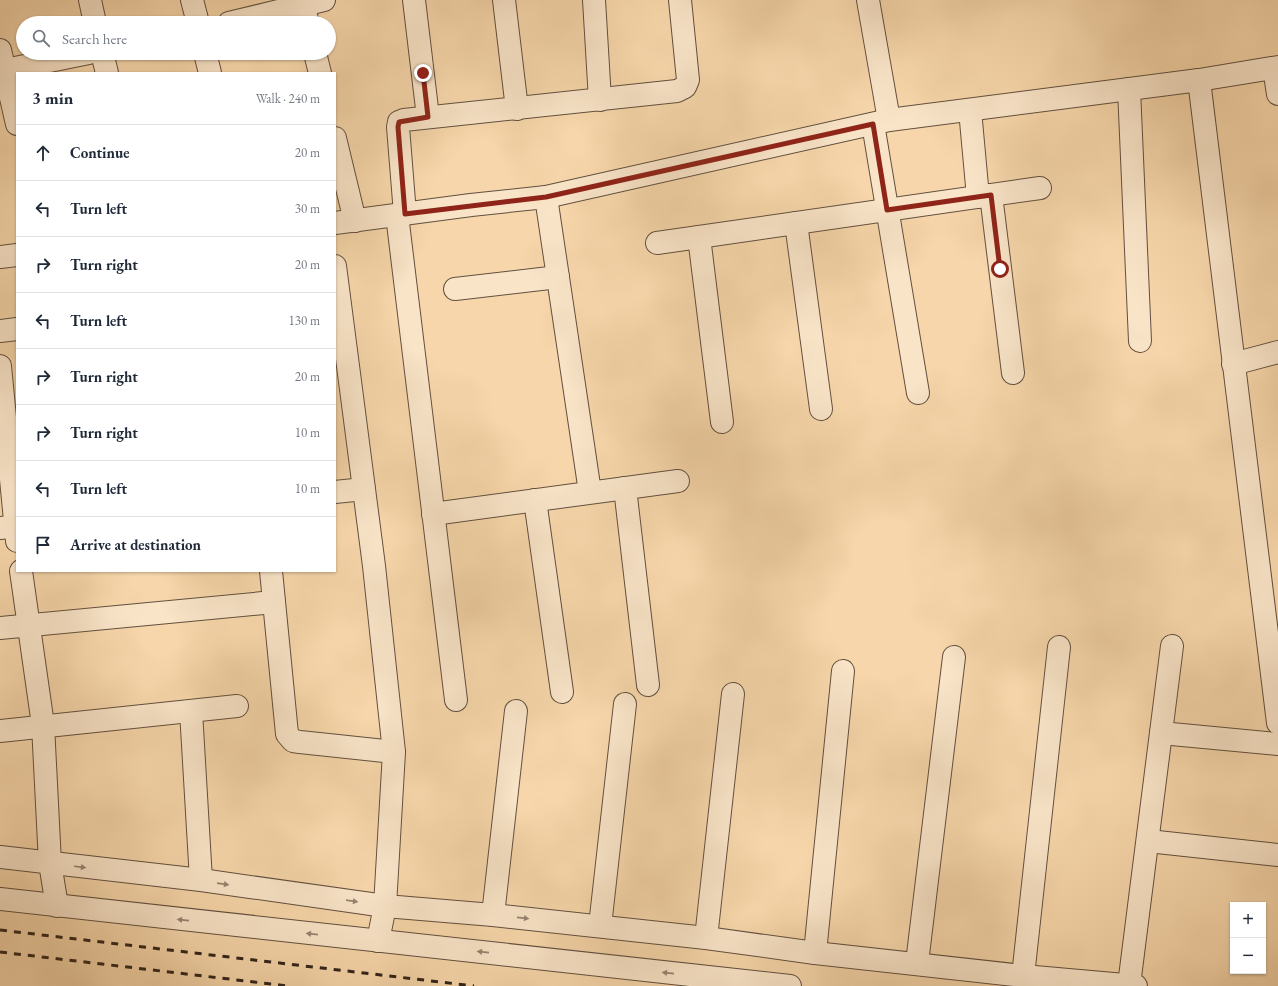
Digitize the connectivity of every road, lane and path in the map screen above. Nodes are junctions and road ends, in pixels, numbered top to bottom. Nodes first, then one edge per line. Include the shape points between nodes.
1 (90, 0) edge
2 (192, 0) edge
3 (324, 0) edge
4 (414, 0) edge
5 (504, 0) edge
6 (594, 0) edge
7 (680, 0) edge
8 (868, 0) edge
9 (305, 9) edge
10 (93, 16) edge
11 (196, 16) edge
12 (267, 16) edge
13 (16, 59) edge
14 (2, 60) edge
15 (104, 60) edge
16 (207, 60) edge
17 (317, 60) edge
18 (1276, 68) edge
19 (107, 72) edge
20 (210, 72) edge
21 (320, 72) edge
22 (1199, 80) junction
23 (1129, 89) junction
24 (1278, 94) edge
25 (600, 100) junction
26 (516, 109) junction
27 (970, 110) junction
28 (428, 117) junction
29 (16, 120) edge
30 (881, 122) junction
31 (336, 146) edge
32 (1040, 188) dead end
33 (984, 196) junction
34 (546, 197) junction
35 (887, 210) junction
36 (401, 215) junction
37 (345, 222) edge
38 (796, 223) junction
39 (700, 237) junction
40 (657, 242) dead end
41 (16, 255) edge
42 (0, 257) edge
43 (336, 274) edge
44 (558, 277) junction
45 (455, 289) dead end
46 (16, 329) edge
47 (0, 331) edge
48 (1140, 341) dead end
49 (1278, 352) edge
50 (1233, 364) junction
51 (0, 366) edge
52 (1013, 373) dead end
53 (918, 392) dead end
54 (821, 409) dead end
55 (722, 422) dead end
56 (8, 428) edge
57 (678, 481) dead end
58 (625, 488) junction
59 (364, 489) junction
60 (336, 492) edge
61 (590, 492) junction
62 (534, 500) junction
63 (433, 514) junction
64 (12, 530) edge
65 (21, 572) edge
66 (271, 572) edge
67 (274, 602) junction
68 (28, 626) junction
69 (0, 628) edge
70 (1172, 646) dead end
71 (1059, 647) dead end
72 (954, 657) dead end
73 (1275, 669) edge
74 (843, 671) dead end
75 (648, 685) dead end
76 (562, 692) dead end
77 (732, 694) dead end
78 (456, 700) dead end
79 (624, 704) dead end
80 (237, 706) dead end
81 (191, 710) junction
82 (516, 710) dead end
83 (1278, 723) edge
84 (43, 725) junction
85 (0, 731) edge
86 (1161, 733) junction
87 (1278, 744) edge
88 (394, 752) junction
89 (1148, 841) junction
90 (1278, 855) edge
91 (0, 857) edge
92 (50, 863) junction
93 (201, 880) junction
94 (0, 899) edge
95 (57, 906) junction
96 (385, 906) junction
97 (493, 915) junction
98 (600, 926) junction
99 (706, 938) junction
100 (378, 941) junction
101 (815, 953) junction
102 (917, 964) junction
103 (1023, 976) junction
104 (790, 986) edge
105 (1133, 986) edge

1 - 10 street
2 - 11 street
3 - 9 street
4 - 28 street
5 - 26 street
6 - 25 street
7 - 25 street via 688,68 685,88
8 - 30 street
9 - 12 street
13 - 14 street
14 - 29 street
15 - 19 street
16 - 20 street
17 - 21 street
18 - 22 street
18 - 24 street
22 - 23 street
22 - 50 street
23 - 27 street
23 - 48 street
25 - 26 street
26 - 28 street
27 - 30 street
27 - 33 street
28 - 36 street via 399,122
30 - 34 street
30 - 35 street
31 - 37 street
32 - 33 street
33 - 35 street
33 - 52 street
34 - 36 street
34 - 44 street
35 - 38 street
35 - 53 street
36 - 37 street
36 - 63 street
38 - 39 street
38 - 54 street
39 - 40 street
39 - 55 street
41 - 42 street
43 - 59 street
44 - 45 street
44 - 61 street
46 - 47 street
49 - 50 street
50 - 73 street
51 - 56 street
56 - 64 street
57 - 58 street
58 - 61 street
58 - 75 street
59 - 60 street
59 - 88 street
61 - 62 street
62 - 63 street
62 - 76 street
63 - 78 street
65 - 68 street
66 - 67 street
67 - 68 street
67 - 88 street via 287,734 293,741
68 - 69 street
68 - 84 street
70 - 86 street
71 - 103 street
72 - 102 street
73 - 83 street
74 - 101 street
77 - 99 street
79 - 98 street
80 - 81 street
81 - 84 street
81 - 93 street
82 - 97 street
84 - 85 street
84 - 92 street
86 - 87 street
86 - 89 street
88 - 96 street
89 - 90 street
89 - 105 street
91 - 92 street
92 -> 93 street
92 - 95 street
93 -> 96 street
94 - 95 street
100 -> 95 street
96 - 97 street
96 - 100 street
97 -> 98 street
98 - 99 street
99 - 101 street
104 -> 100 street
101 - 102 street
102 - 103 street
103 - 105 street

